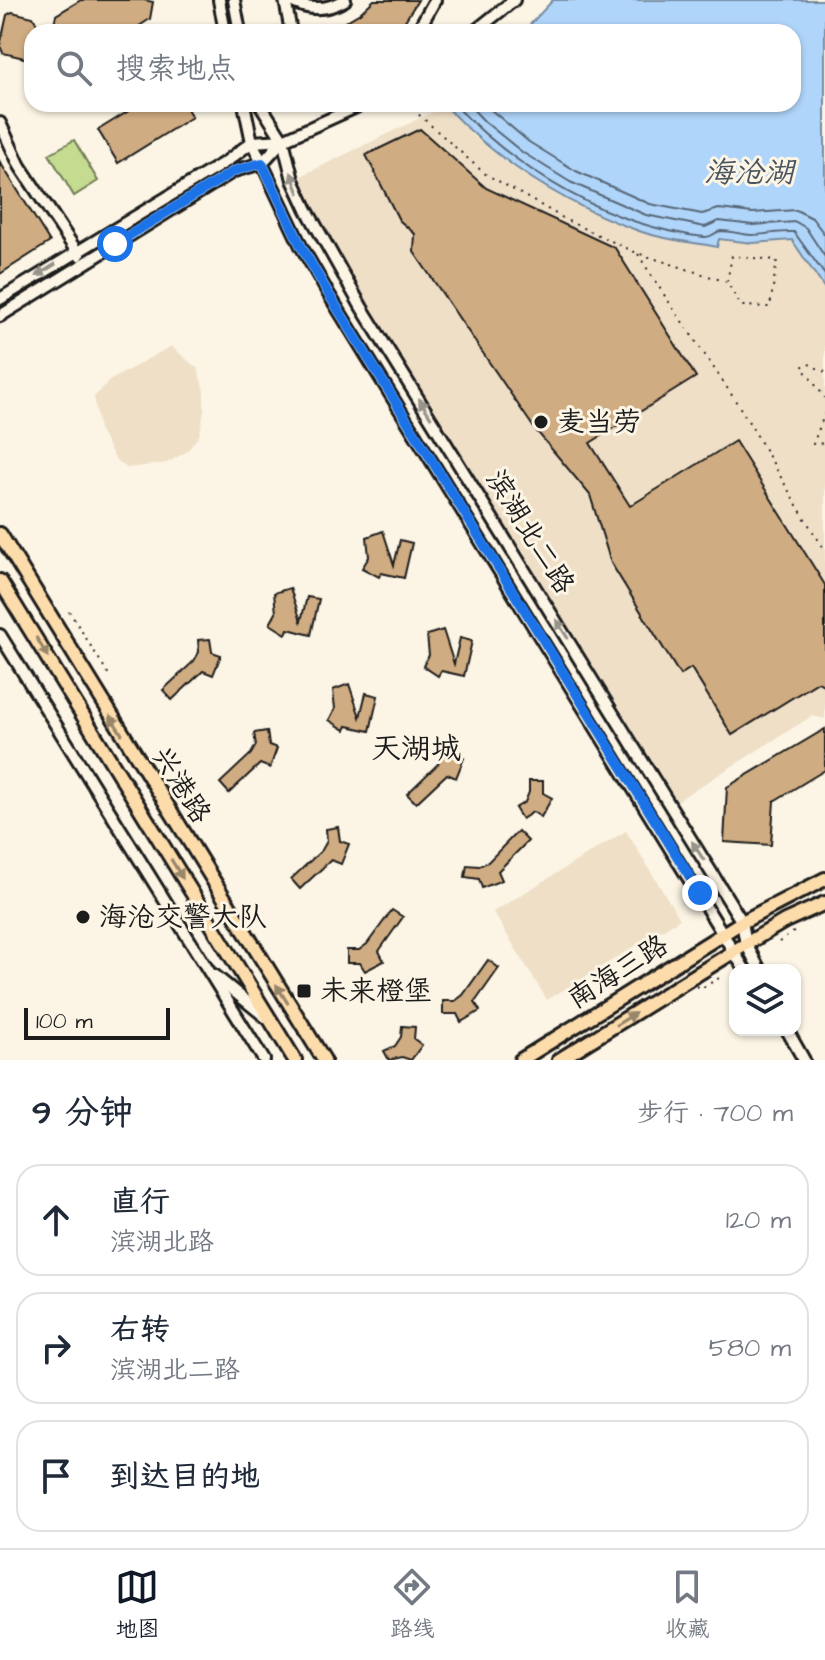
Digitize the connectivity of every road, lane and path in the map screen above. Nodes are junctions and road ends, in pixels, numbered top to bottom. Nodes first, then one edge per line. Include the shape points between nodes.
1 (219, 0) edge
2 (234, 0) edge
3 (287, 0) edge
4 (345, 0) edge
5 (435, 0) edge
6 (514, 0) edge
7 (224, 24) edge
8 (238, 24) edge
9 (290, 24) edge
10 (422, 24) edge
11 (484, 24) edge
12 (246, 112) edge
13 (263, 112) edge
14 (345, 112) edge
15 (416, 112) edge
16 (0, 123) edge
17 (283, 140) junction
18 (252, 142) junction
19 (262, 163) junction
20 (76, 252) junction
21 (637, 253) junction
22 (84, 263) junction
23 (727, 282) junction
24 (0, 299) edge
25 (0, 316) edge
26 (825, 372) edge
27 (825, 398) edge
28 (825, 413) edge
29 (825, 443) edge
30 (0, 534) edge
31 (825, 550) edge
32 (0, 581) edge
33 (69, 611) dead end
34 (1, 638) edge
35 (109, 675) dead end
36 (825, 879) edge
37 (825, 903) edge
38 (742, 922) junction
39 (799, 930) dead end
40 (724, 933) junction
41 (779, 942) dead end
42 (746, 944) junction
43 (733, 953) junction
44 (741, 964) edge
45 (757, 964) edge
46 (207, 969) junction
47 (721, 977) dead end
48 (700, 989) dead end
49 (271, 1022) junction
50 (790, 1036) edge
51 (264, 1060) edge
52 (295, 1060) edge
53 (324, 1060) edge
54 (521, 1060) edge
55 (559, 1060) edge
56 (804, 1060) edge

1 - 7 street
2 - 8 street
3 - 4 street via 320,9
3 - 9 street
5 - 10 street
6 - 11 street
12 - 18 street, 滨湖北二路
13 - 17 street, 滨湖北二路
14 - 17 street
15 - 21 path via 484,173
16 - 20 street via 20,166
17 - 18 street
17 - 19 street
38 -> 17 street, 滨湖北二路 via 362,308 307,210
18 - 19 street, 滨湖北二路
18 - 20 street
19 - 22 street via 234,171
19 - 40 street, 滨湖北二路 via 328,293
20 - 22 street
20 -> 24 street
21 - 23 path
21 - 31 path via 734,398
22 - 25 street
23 - 23 path via 732,256 777,260 770,307 741,306
26 - 27 path via 807,363 802,367
28 - 29 path via 813,444
53 -> 30 main road, 兴港路
32 -> 49 main road, 兴港路
33 - 35 path
34 - 46 street
36 - 38 main road, 南海三路
37 - 42 main road, 南海三路
38 - 40 main road, 南海三路
38 - 42 street, 滨湖北二路
39 - 41 path
40 - 43 street, 滨湖北二路
40 - 54 main road, 南海三路
42 - 43 main road, 南海三路
42 - 45 street, 滨湖北二路
43 - 44 street, 滨湖北二路
55 -> 43 main road, 南海三路
46 - 49 street
46 - 51 street
47 - 48 path
49 - 52 main road, 兴港路
50 - 56 street

